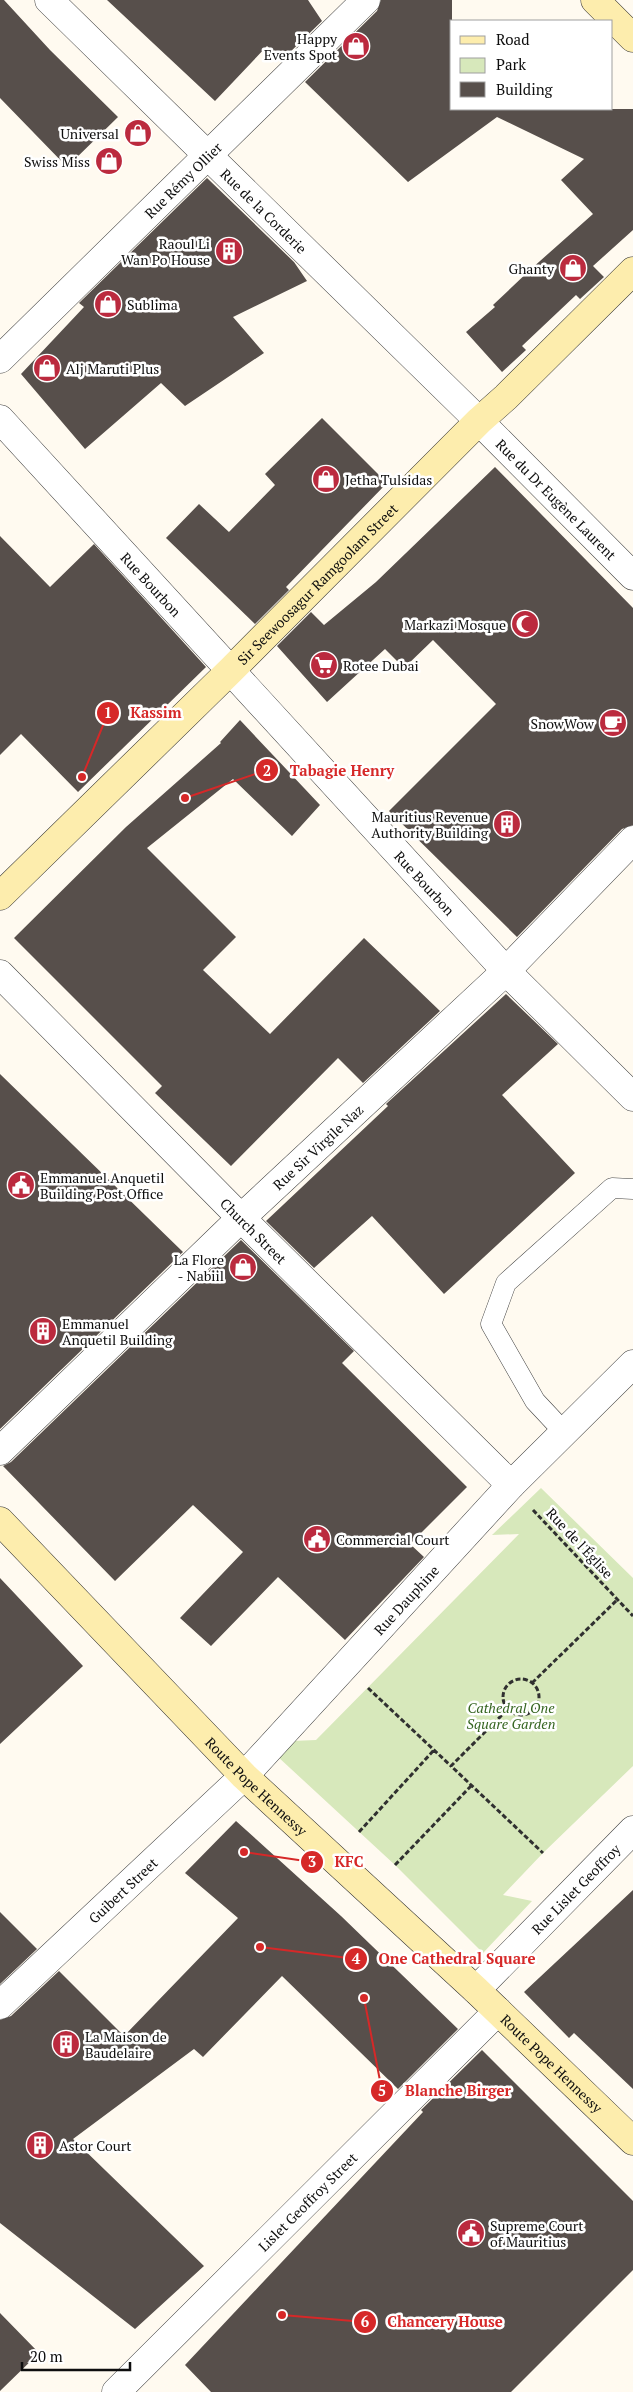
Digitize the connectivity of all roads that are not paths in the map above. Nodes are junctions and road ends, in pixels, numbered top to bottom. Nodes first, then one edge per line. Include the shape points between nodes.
1 (49, 0) edge
2 (366, 0) edge
3 (595, 0) edge
4 (633, 38) edge
5 (208, 155) junction
6 (633, 271) edge
7 (0, 359) edge
8 (0, 419) edge
9 (479, 421) junction
10 (633, 576) edge
11 (231, 670) junction
12 (633, 840) edge
13 (0, 896) edge
14 (506, 971) junction
15 (0, 974) edge
16 (633, 1097) edge
17 (633, 1189) edge
18 (241, 1218) junction
19 (633, 1364) edge
20 (564, 1432) junction
21 (0, 1451) edge
22 (511, 1486) junction
23 (0, 1521) edge
24 (244, 1776) junction
25 (633, 1830) edge
26 (476, 1990) junction
27 (0, 2005) edge
28 (498, 2011) junction
29 (633, 2141) edge
30 (116, 2392) edge

1 - 5 street, Rue de la Corderie
2 - 5 street, Rue Rémy Ollier
3 - 4 main road
5 - 7 street, Rue Rémy Ollier
5 - 9 street, Rue de la Corderie
6 - 9 main road, Sir Seewoosagur Ramgoolam Street
8 - 11 street, Rue Bourbon
9 - 10 street, Rue du Dr Eugène Laurent
9 - 11 main road, Sir Seewoosagur Ramgoolam Street
11 - 13 main road, Sir Seewoosagur Ramgoolam Street
11 - 14 street, Rue Bourbon
12 - 14 street, Rue Sir Virgile Naz
14 - 16 street, Rue Bourbon
14 - 18 street, Rue Sir Virgile Naz
15 - 18 street, Church Street
17 - 20 lane via 612,1188 506,1283 490,1324 535,1401
18 - 21 street, Rue Sir Virgile Naz
18 - 22 street, Church Street
19 - 20 street, Rue Dauphine
20 - 22 street, Rue Dauphine
22 - 24 street, Rue Dauphine
23 - 24 main road, Route Pope Hennessy
24 - 26 main road, Route Pope Hennessy
24 - 27 street, Guibert Street
25 - 26 street, Rue Lislet Geoffroy
26 - 28 main road, Route Pope Hennessy
28 - 29 main road, Route Pope Hennessy
28 - 30 street, Lislet Geoffroy Street

